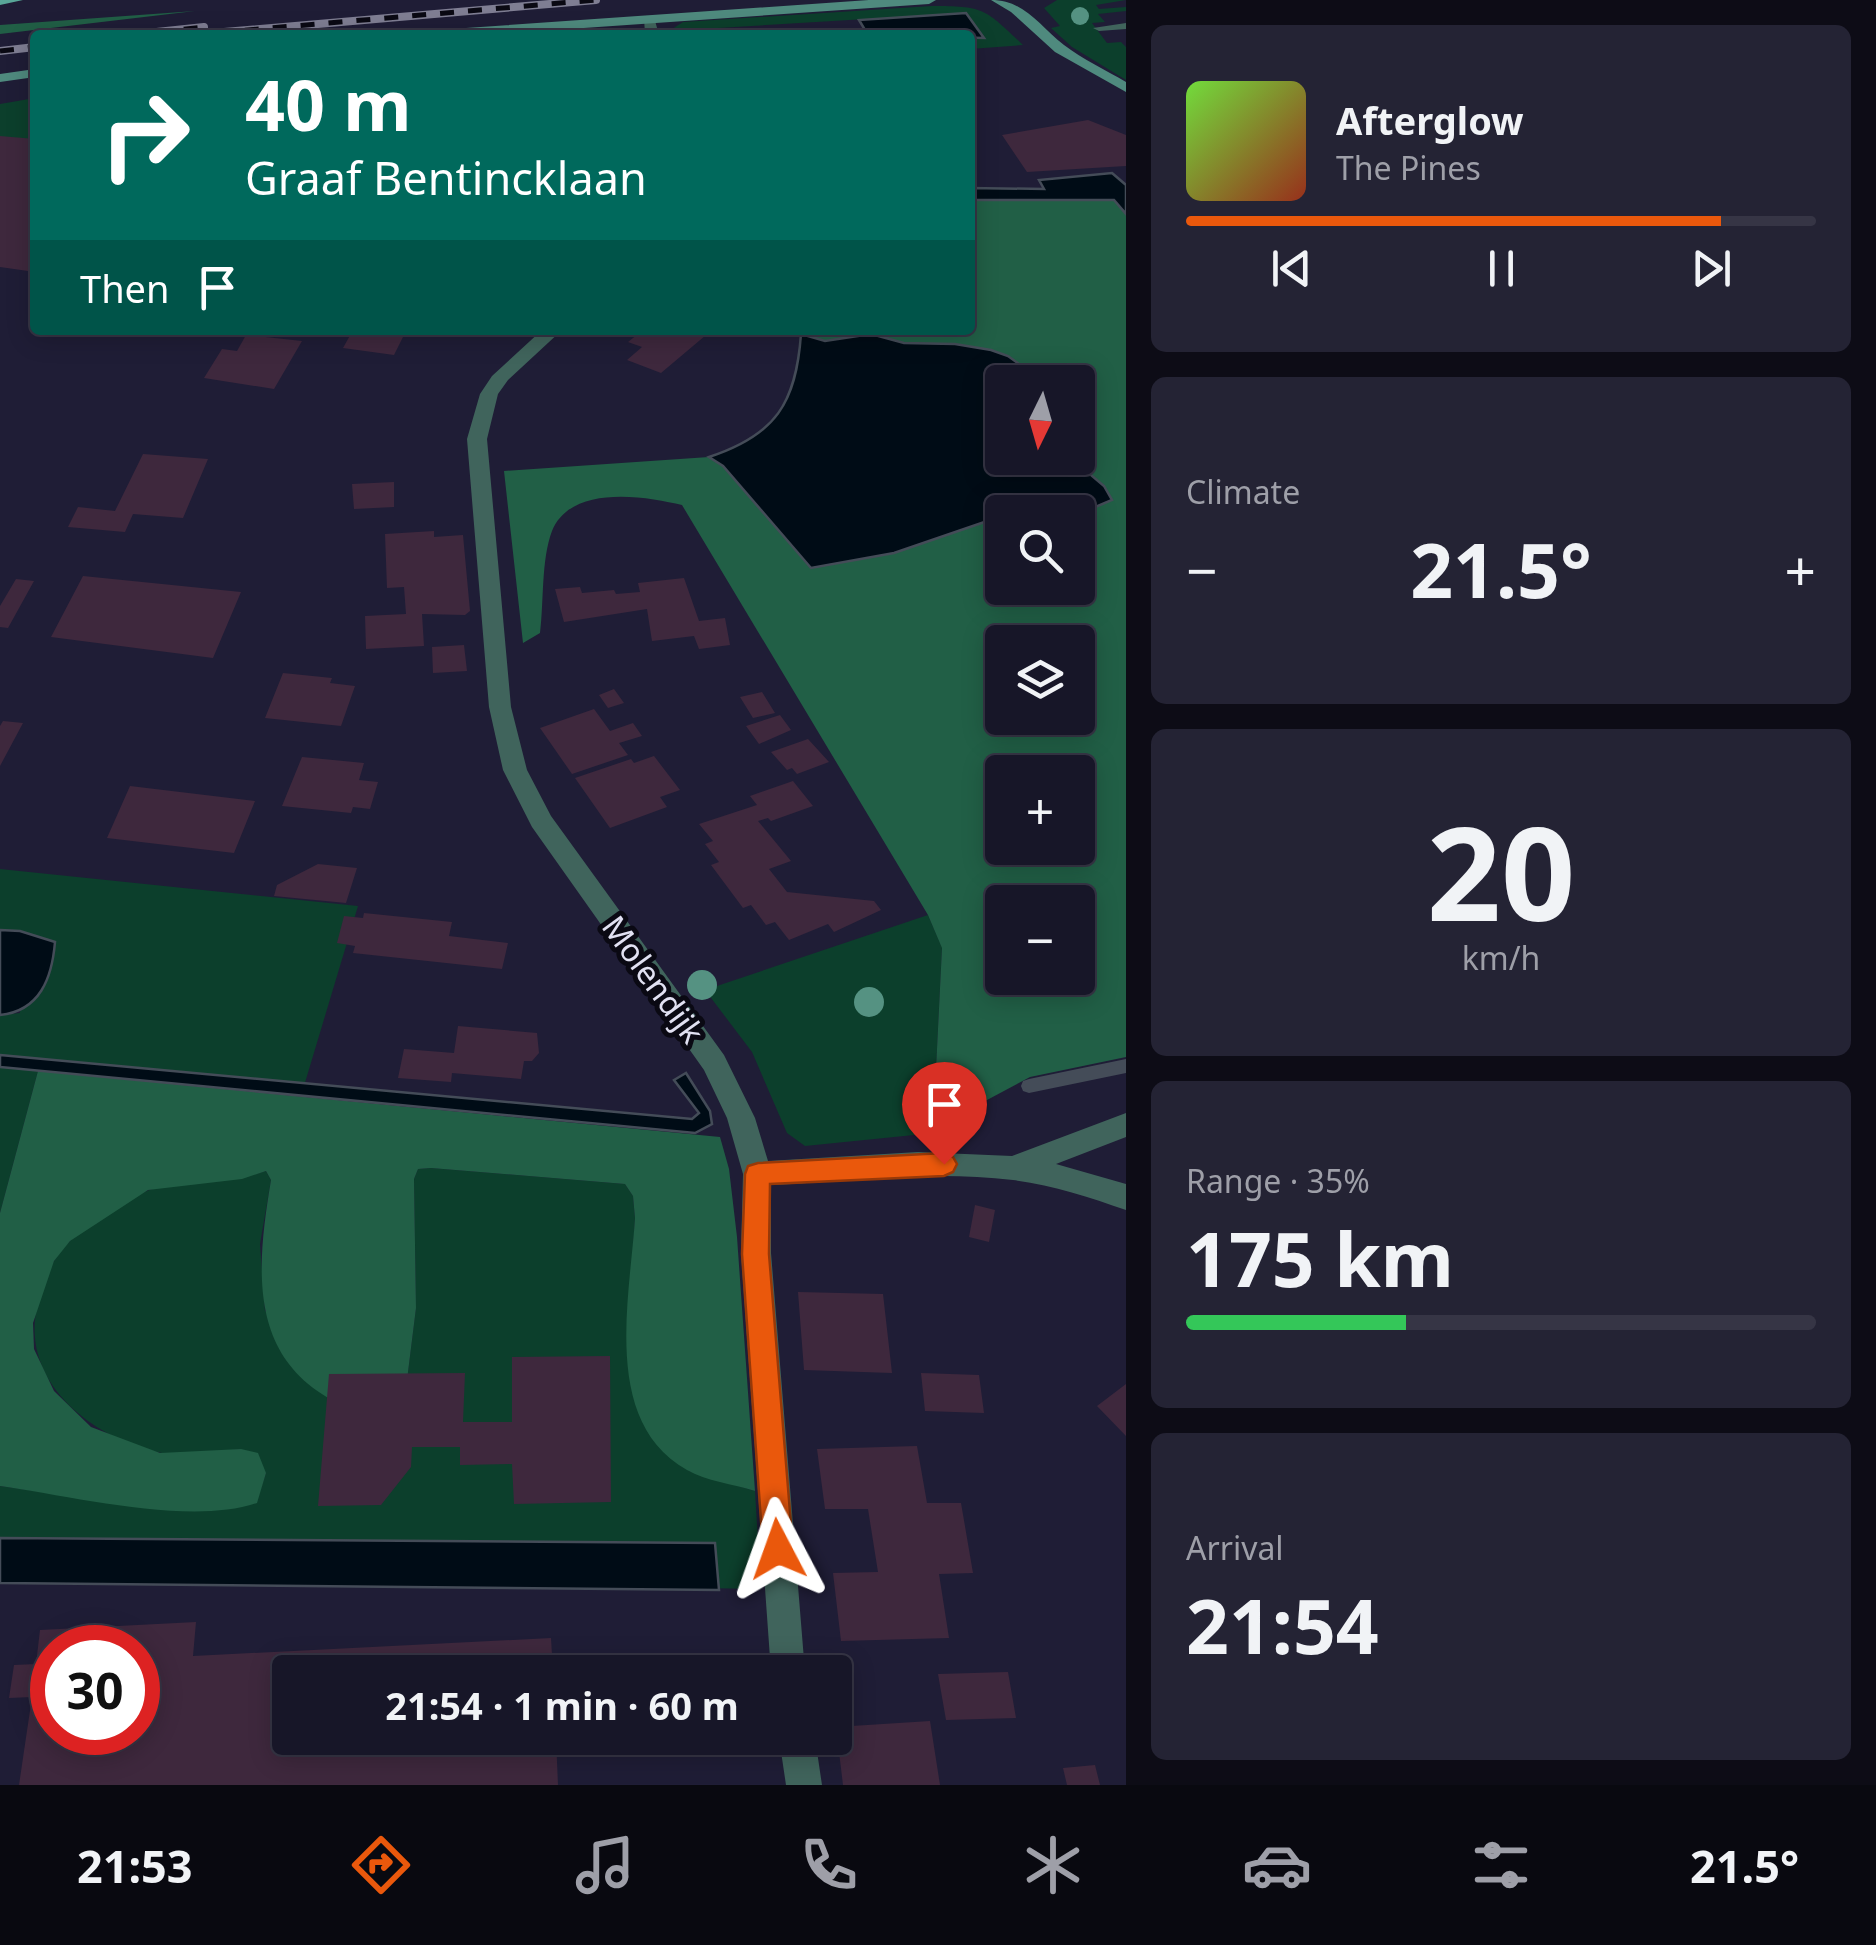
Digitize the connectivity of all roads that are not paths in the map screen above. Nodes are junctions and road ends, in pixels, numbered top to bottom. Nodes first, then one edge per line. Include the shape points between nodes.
1 (16, 0) edge
2 (929, 0) edge
3 (0, 1) edge
4 (1004, 1) edge
5 (1126, 26) edge
6 (650, 27) edge
7 (1099, 28) dead end
8 (564, 30) edge
9 (30, 74) edge
10 (0, 78) edge
11 (1126, 88) edge
12 (547, 335) edge
13 (1126, 1126) edge
14 (1012, 1168) junction
15 (758, 1174) junction
16 (1126, 1197) edge
17 (787, 1655) edge
18 (800, 1755) edge
19 (804, 1785) edge

1 - 3 main road
2 - 6 street
4 - 11 street via 1060,49
5 - 7 lane
6 - 8 street
9 - 10 street
12 - 15 street, Molendijk via 502,376 477,439 500,708 515,770 541,821 714,1063
13 - 14 street
14 - 15 street via 944,1164
14 - 16 street
15 - 17 street, Molendijk via 756,1254
18 - 19 street

